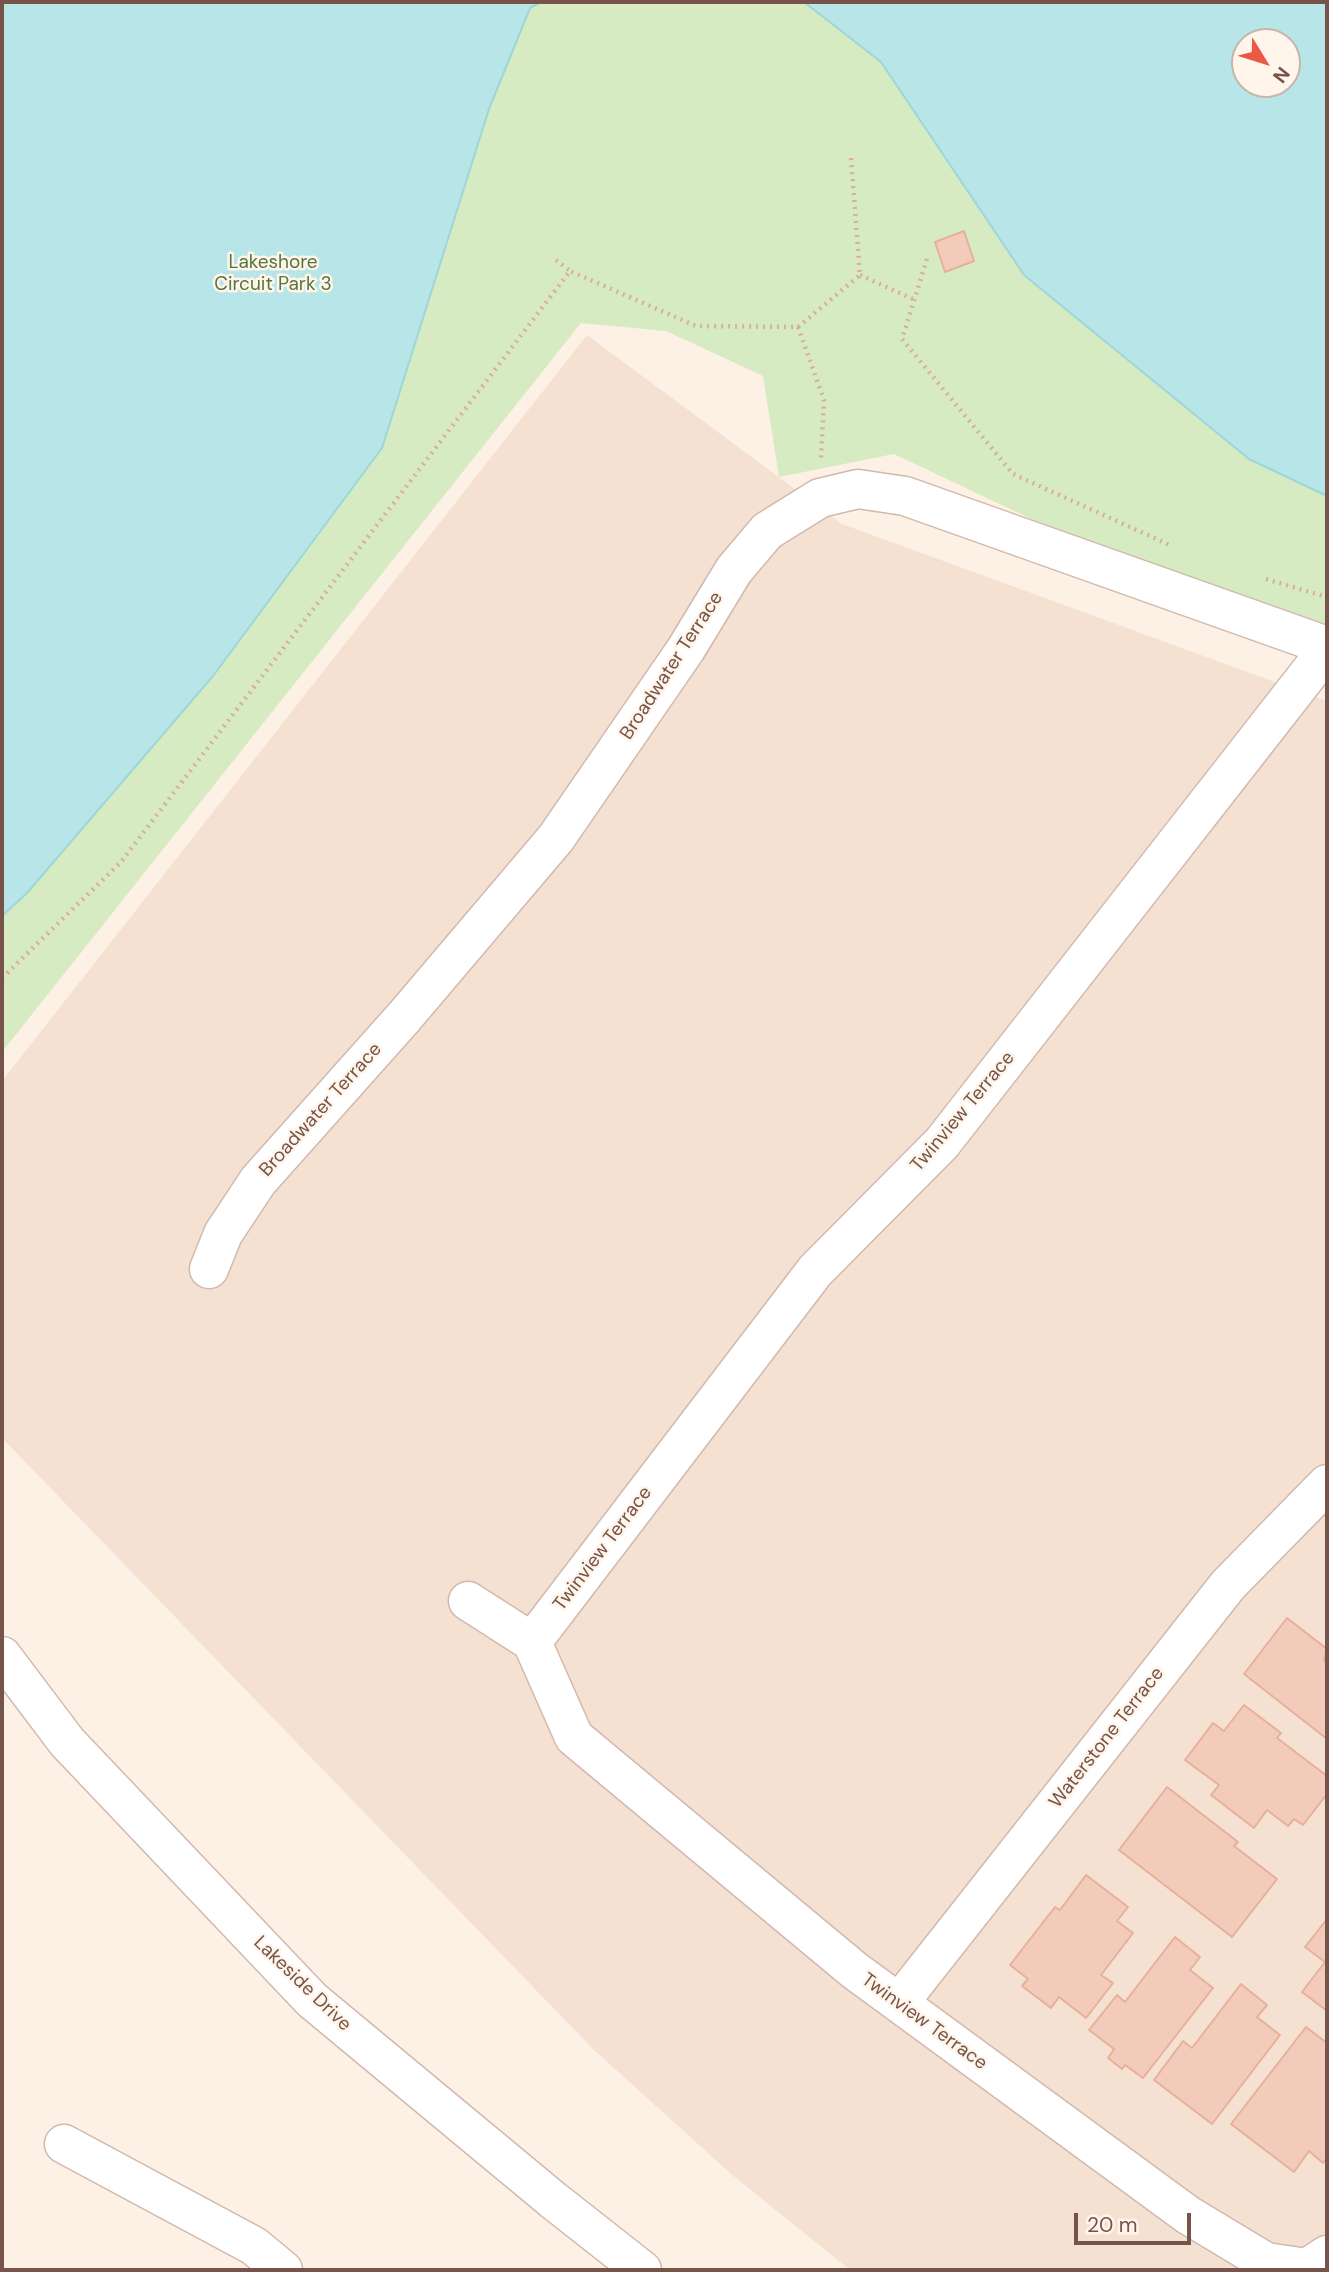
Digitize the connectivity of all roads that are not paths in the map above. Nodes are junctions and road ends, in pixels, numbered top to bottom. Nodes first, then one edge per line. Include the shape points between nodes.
1 (1327, 648) edge
2 (209, 1269) dead end
3 (1327, 1484) edge
4 (468, 1601) dead end
5 (532, 1642) junction
6 (2, 1656) edge
7 (899, 2003) junction
8 (64, 2144) dead end
9 (1327, 2255) edge
10 (283, 2270) edge
11 (642, 2270) edge

1 - 2 street, Broadwater Terrace via 905,496 858,489 820,498 767,531 734,570 686,649 556,838 258,1181 223,1234
1 - 5 street, Twinview Terrace via 942,1143 815,1271
3 - 7 street, Waterstone Terrace via 1228,1585
4 - 5 street
5 - 7 street, Twinview Terrace via 574,1737
6 - 11 street, Lakeside Drive via 67,1742 312,2000
7 - 9 street, Twinview Terrace via 1188,2215 1266,2262 1307,2268
8 - 10 street via 254,2246

